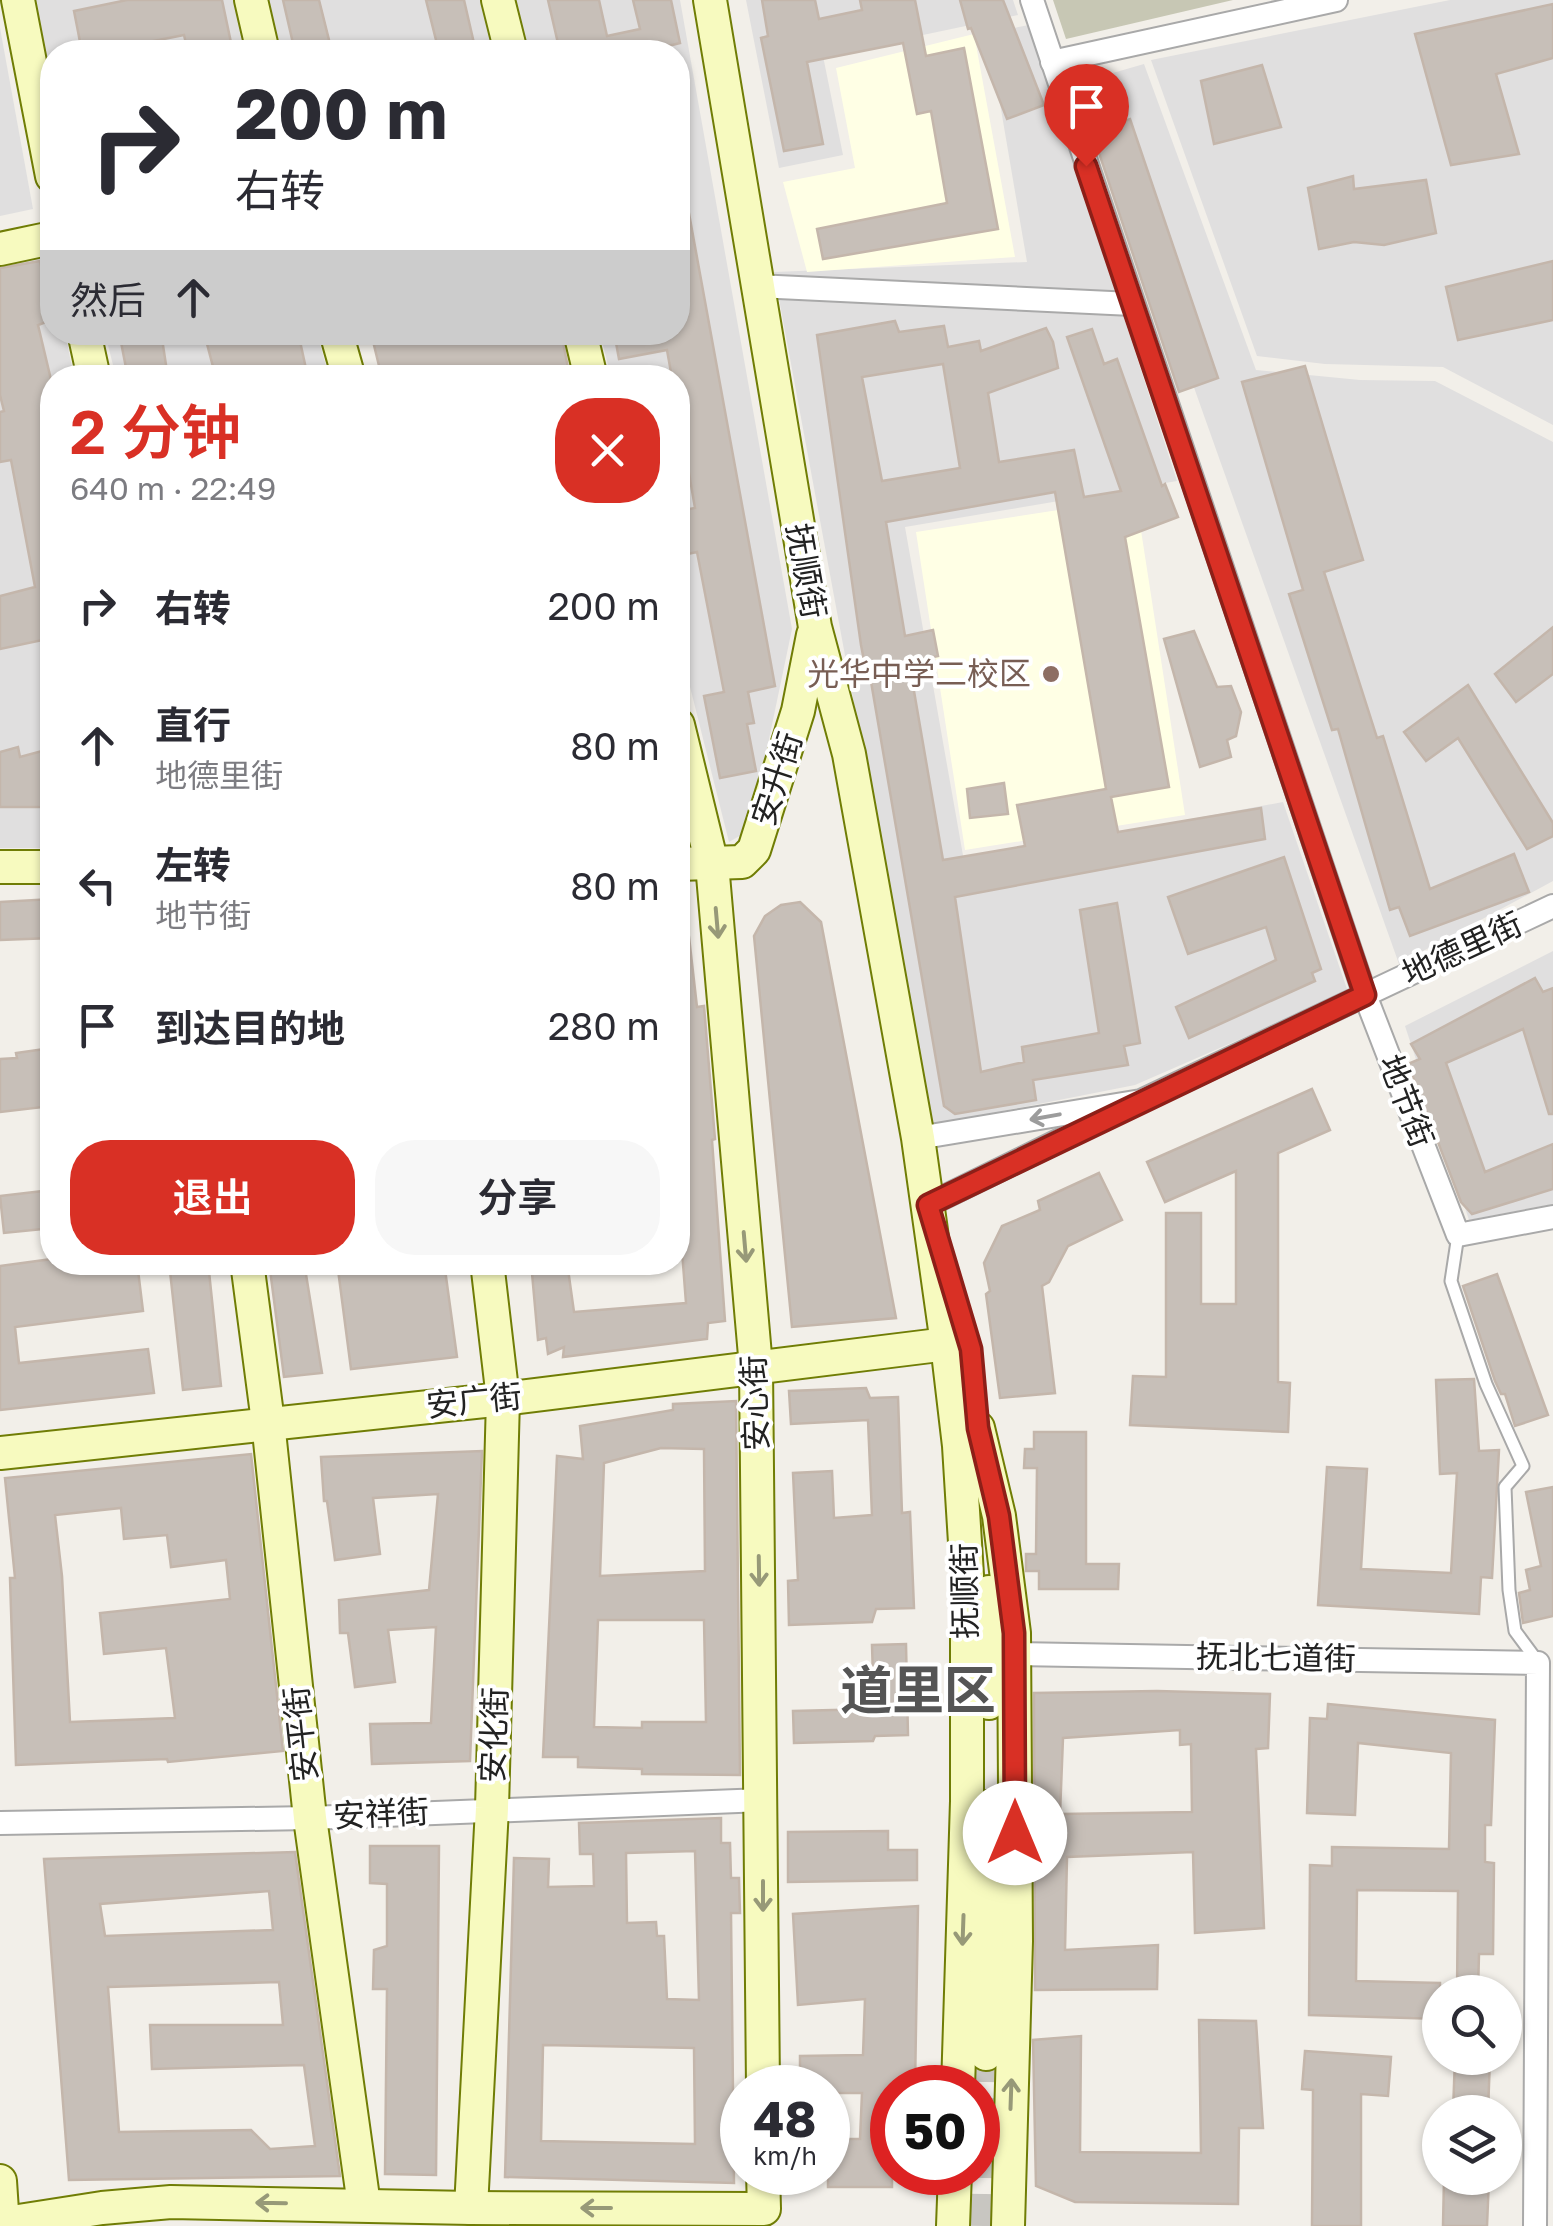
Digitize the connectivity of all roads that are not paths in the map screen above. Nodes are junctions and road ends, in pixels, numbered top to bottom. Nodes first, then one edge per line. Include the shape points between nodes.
1 (18, 0) edge
2 (251, 0) edge
3 (498, 0) edge
4 (710, 0) edge
5 (1032, 0) edge
6 (1336, 0) edge
7 (261, 40) edge
8 (508, 40) edge
9 (1052, 62) junction
10 (40, 114) edge
11 (40, 241) edge
12 (0, 249) edge
13 (759, 286) junction
14 (1132, 304) junction
15 (815, 627) junction
16 (690, 774) edge
17 (690, 864) edge
18 (712, 864) junction
19 (0, 867) edge
20 (40, 867) edge
21 (1553, 906) edge
22 (1365, 995) junction
23 (1141, 1100) junction
24 (918, 1138) junction
25 (928, 1205) junction
26 (1553, 1217) edge
27 (1458, 1235) junction
28 (250, 1275) edge
29 (489, 1275) edge
30 (948, 1344) junction
31 (756, 1366) junction
32 (503, 1399) junction
33 (268, 1422) junction
34 (978, 1428) junction
35 (0, 1453) edge
36 (1014, 1654) junction
37 (1538, 1663) junction
38 (762, 1800) junction
39 (492, 1808) junction
40 (310, 1818) junction
41 (0, 1823) edge
42 (986, 2054) tunnel mouth
43 (763, 2065) edge
44 (959, 2065) tunnel mouth
45 (0, 2181) edge
46 (764, 2195) edge
47 (954, 2195) edge
48 (364, 2205) junction
49 (471, 2208) junction
50 (2, 2225) edge
51 (145, 2226) edge
52 (953, 2226) edge
53 (1008, 2226) edge
54 (1535, 2226) edge

1 - 10 main road
2 - 7 main road
3 - 8 main road
4 - 13 main road, 抚顺街
5 - 9 street, 地节街
6 - 9 street
9 - 14 street, 地节街
11 - 12 main road
13 - 14 street
13 - 15 main road, 抚顺街
14 - 22 street, 地节街
15 - 18 main road, 安升街 via 798,711 754,850 742,862
15 - 24 main road, 抚顺街 via 850,754
16 - 18 main road, 安心街
17 - 18 main road, 安升街
18 -> 31 main road, 安心街
19 - 20 main road
21 - 22 street, 地德里街
22 - 23 street, 地德里街
22 - 27 street, 地节街
23 -> 24 street, 地德里街
23 - 25 street
24 - 25 main road, 抚顺街
25 - 30 main road, 抚顺街
25 - 34 main road, 抚顺街 via 971,1349
26 - 27 street
27 - 37 lane, 地节街 via 1451,1281 1523,1466 1505,1487 1509,1590 1515,1631
28 - 33 main road, 安平街
29 - 32 main road, 安化街
30 - 31 main road, 安广街
30 -> 44 main road, 抚顺街 via 967,1575
31 - 32 main road, 安广街
31 -> 38 main road, 安心街
32 - 33 main road, 安广街
32 - 39 main road, 安化街
33 - 35 main road, 安广街
33 - 40 main road, 安平街
34 - 36 main road, 抚顺街 via 999,1516
34 - 42 main road, 抚顺街 via 990,1644
36 - 37 street, 抚北七道街
53 -> 36 main road, 抚顺街 via 1016,1941
37 - 54 street
38 - 39 street, 安祥街
38 -> 43 main road, 安心街
39 - 40 street, 安祥街
39 - 49 main road, 安化街
40 - 41 street, 安祥街
40 - 48 main road, 安平街
45 - 50 main road
46 -> 49 main road via 764,2209
47 - 52 main road
48 - 49 main road
48 -> 50 main road via 171,2202
50 - 51 main road

